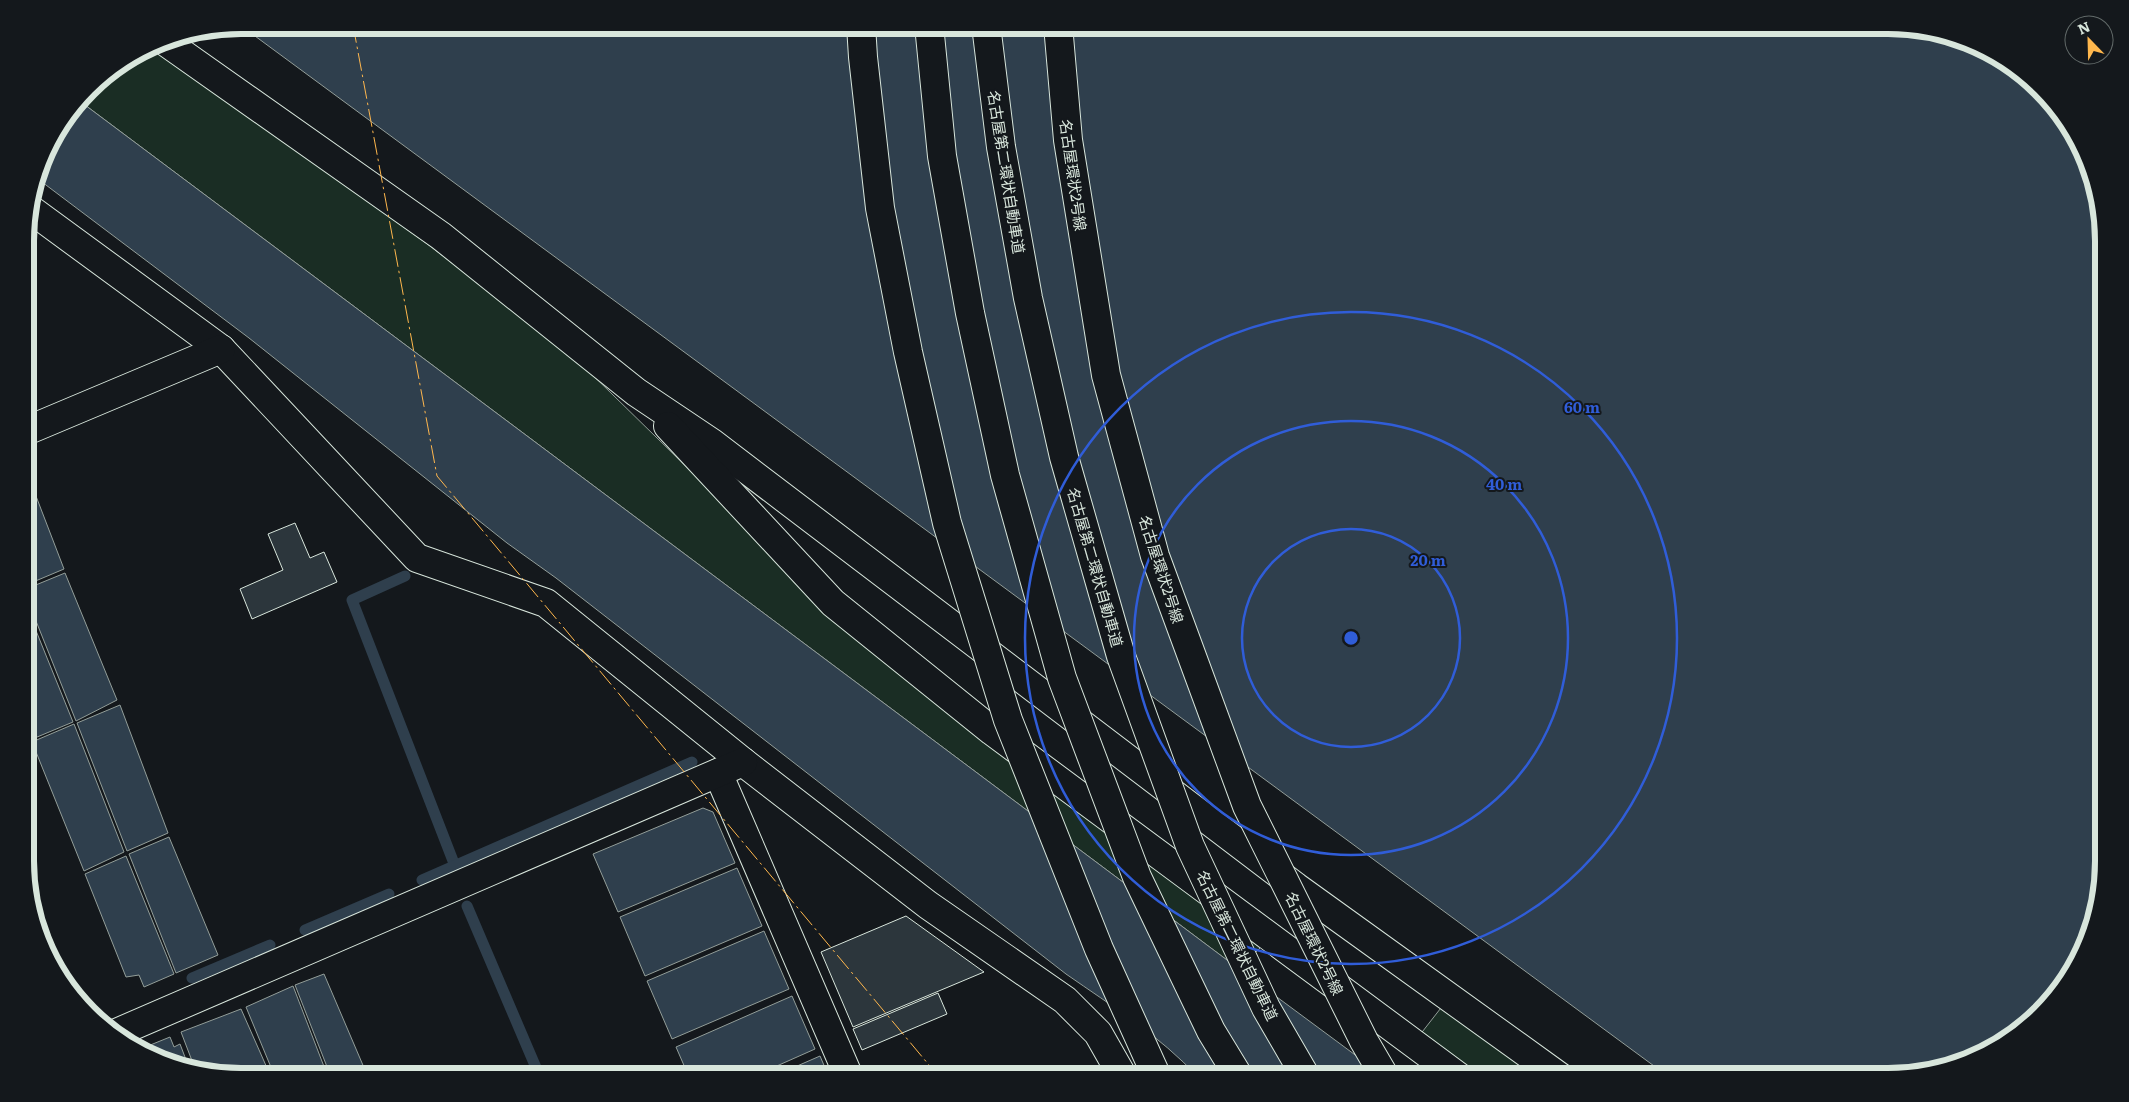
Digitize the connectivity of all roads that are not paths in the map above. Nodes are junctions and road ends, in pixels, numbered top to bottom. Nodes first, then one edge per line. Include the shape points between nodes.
1 (862, 34) edge
2 (930, 34) edge
3 (987, 34) edge
4 (1059, 34) edge
5 (171, 46) edge
6 (36, 213) edge
7 (221, 349) junction
8 (636, 392) junction
9 (34, 428) edge
10 (743, 762) junction
11 (718, 772) junction
12 (122, 1030) edge
13 (845, 1068) edge
14 (1118, 1068) edge
15 (1153, 1068) edge
16 (1234, 1068) edge
17 (1301, 1068) edge
18 (1380, 1068) edge
19 (1447, 1068) edge
20 (1547, 1068) edge

1 - 15 main road, bridge via 880,208 908,352 947,523 1008,720 1099,949
2 - 16 main road, bridge via 942,156 970,313 1004,475 1062,678 1137,877 1212,1031
3 - 17 main road, 名古屋第二環状自動車道, bridge via 1000,147 1028,298 1064,457 1121,656 1190,846 1266,1008
4 - 18 main road, 名古屋環状2号線, bridge via 1068,140 1106,375 1155,556 1247,806
5 - 8 main road via 440,236
6 - 7 main road
7 - 9 main road
7 - 10 main road via 417,558 546,603
8 - 19 main road via 833,603 992,731
8 - 20 main road via 712,443 1296,887
10 - 11 main road
10 - 14 main road via 928,905 1065,1000 1098,1033
11 - 12 main road
11 - 13 main road

